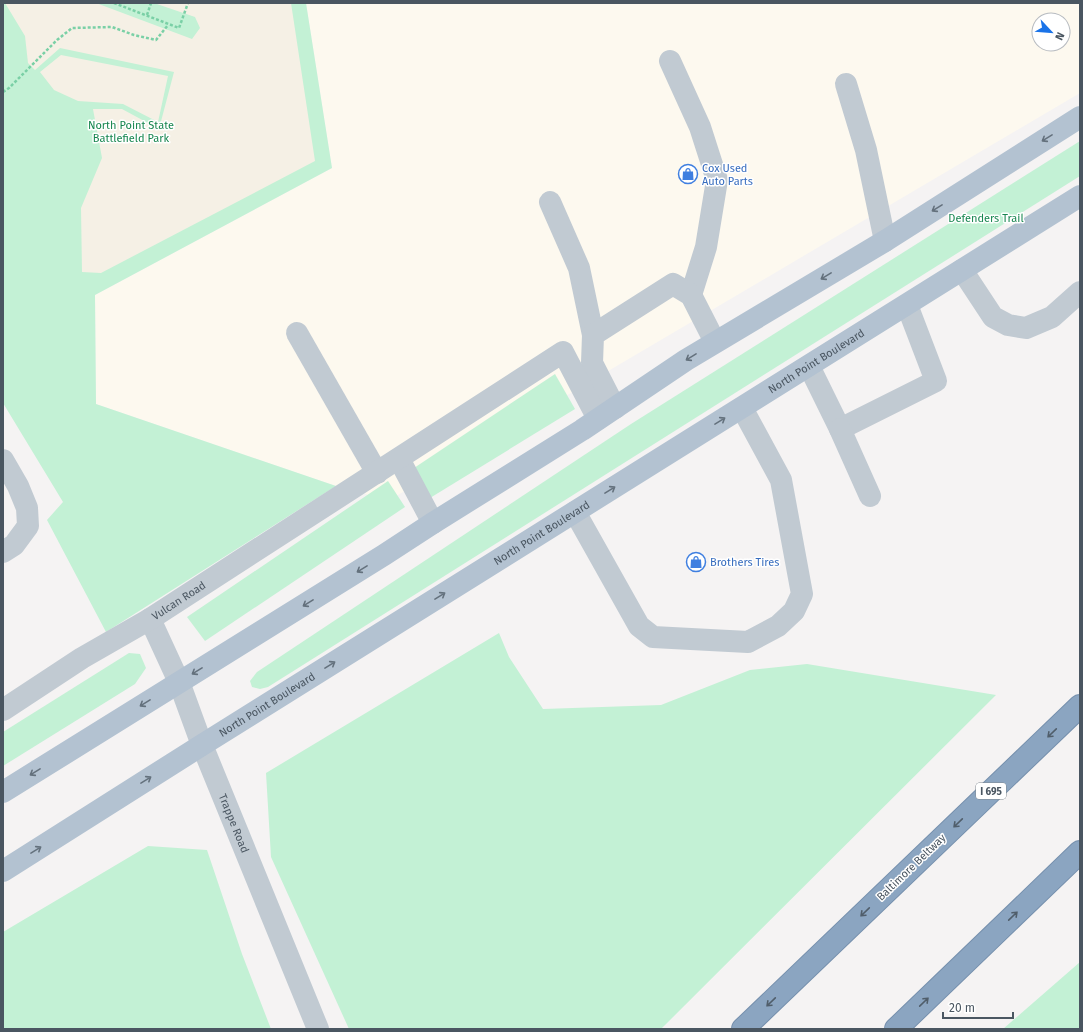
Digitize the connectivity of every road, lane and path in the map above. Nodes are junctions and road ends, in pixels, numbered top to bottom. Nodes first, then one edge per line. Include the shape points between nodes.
1 (114, 3) edge
2 (151, 3) edge
3 (188, 3) edge
4 (146, 15) junction
5 (168, 25) junction
6 (670, 61) dead end
7 (846, 84) dead end
8 (3, 92) edge
9 (1080, 117) edge
10 (1080, 196) edge
11 (550, 202) dead end
12 (885, 241) junction
13 (962, 270) junction
14 (1080, 292) edge
15 (691, 295) junction
16 (907, 305) junction
17 (297, 333) dead end
18 (593, 335) junction
19 (716, 342) junction
20 (809, 366) junction
21 (742, 408) junction
22 (606, 414) junction
23 (840, 429) junction
24 (399, 459) junction
25 (3, 460) edge
26 (377, 473) junction
27 (870, 496) dead end
28 (575, 512) junction
29 (434, 523) junction
30 (3, 552) edge
31 (150, 619) junction
32 (178, 682) junction
33 (1080, 706) edge
34 (3, 710) edge
35 (202, 745) junction
36 (3, 792) edge
37 (1080, 852) edge
38 (3, 871) edge
39 (318, 1029) edge
40 (743, 1029) edge
41 (896, 1029) edge

1 - 4 path
2 - 4 path
3 - 5 path via 179,28
4 - 5 path
5 - 8 path via 156,40 112,27 72,28
6 - 15 street via 700,127 717,180 706,247
7 - 12 street via 866,150
9 -> 12 main road
10 - 13 main road, North Point Boulevard
11 - 18 street via 579,268
12 -> 19 main road
13 - 14 street via 993,317 1008,325 1026,328 1052,317
13 - 16 main road, North Point Boulevard
15 - 18 street via 673,284
15 - 19 street
16 - 20 main road, North Point Boulevard
16 - 23 street via 936,381
17 - 26 street
18 - 22 street via 592,363
19 -> 22 main road
20 - 21 main road, North Point Boulevard
20 - 23 street
28 -> 21 main road, North Point Boulevard
21 - 28 street via 781,480 802,594 794,610 778,626 748,642 654,637 639,626
22 - 24 street, Vulcan Road via 563,352
22 - 29 main road
23 - 27 street
24 - 26 street, Vulcan Road
24 - 29 street
25 - 30 street via 27,508 28,526 14,545
26 - 31 street, Vulcan Road
35 -> 28 main road, North Point Boulevard
29 -> 32 main road
31 - 32 street, Trappe Road
31 - 34 street, Vulcan Road via 82,658
32 - 35 street, Trappe Road
32 -> 36 main road
33 -> 40 highway, Baltimore Beltway / I 695
38 -> 35 main road, North Point Boulevard
35 - 39 street, Trappe Road
41 -> 37 highway

